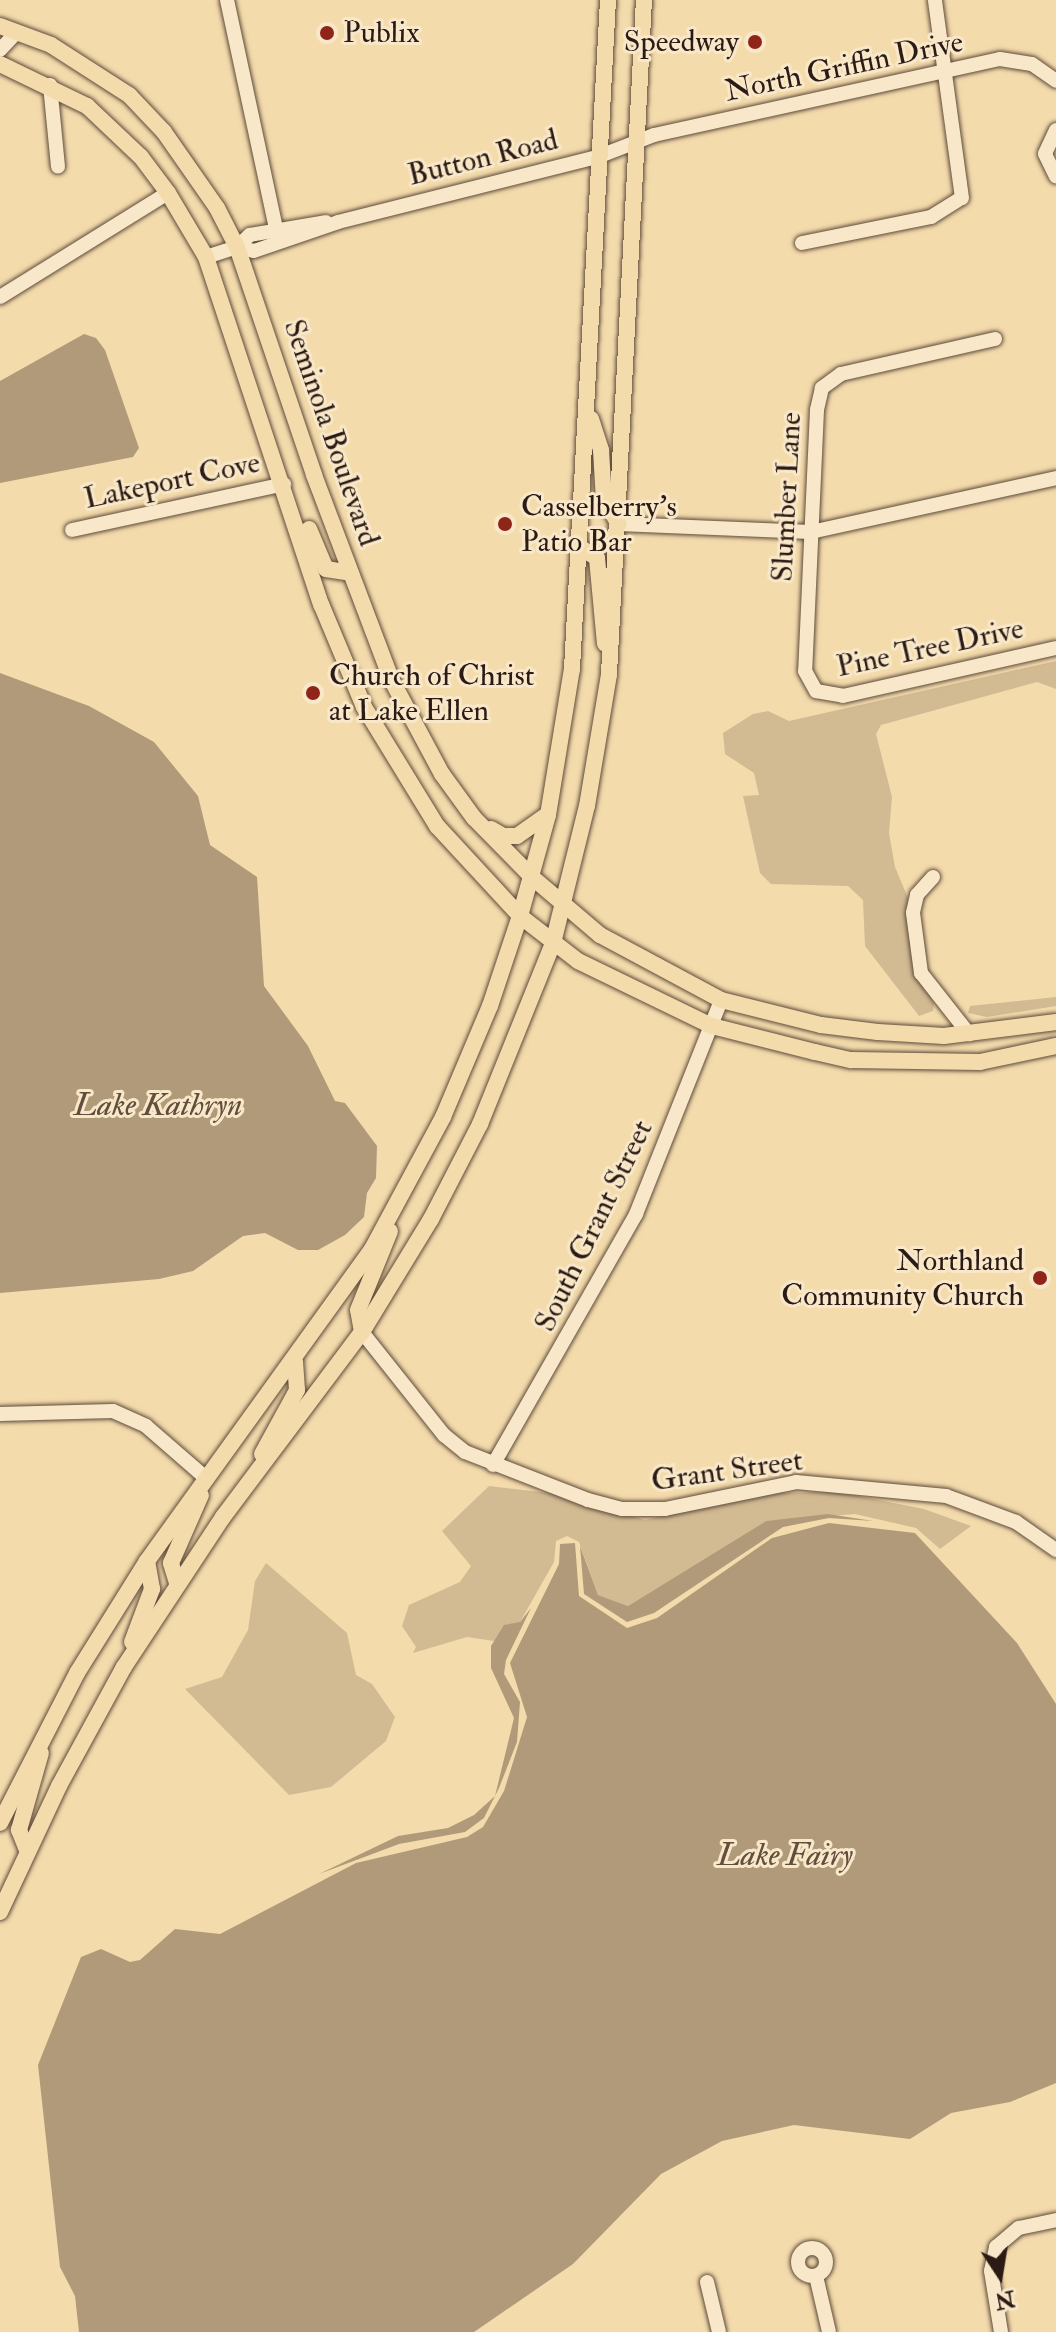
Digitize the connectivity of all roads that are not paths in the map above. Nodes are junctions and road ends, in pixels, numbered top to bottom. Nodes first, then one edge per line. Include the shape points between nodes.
1 (227, 0) edge
2 (608, 0) edge
3 (644, 0) edge
4 (935, 0) edge
5 (0, 26) edge
6 (17, 32) junction
7 (0, 50) edge
8 (0, 64) edge
9 (943, 71) junction
10 (1056, 81) edge
11 (50, 85) junction
12 (1056, 130) edge
13 (638, 139) junction
14 (600, 156) junction
15 (58, 167) dead end
16 (1056, 177) edge
17 (168, 193) junction
18 (338, 222) junction
19 (276, 229) junction
20 (802, 243) dead end
21 (237, 247) junction
22 (206, 257) junction
23 (0, 297) edge
24 (995, 339) dead end
25 (587, 406) junction
26 (1056, 478) edge
27 (284, 484) junction
28 (619, 524) junction
29 (72, 530) dead end
30 (811, 532) junction
31 (581, 548) junction
32 (351, 573) junction
33 (1056, 648) edge
34 (609, 674) junction
35 (816, 691) joint
36 (548, 815) junction
37 (474, 818) junction
38 (933, 877) dead end
39 (533, 878) junction
40 (564, 907) junction
41 (520, 916) junction
42 (553, 943) junction
43 (721, 1000) junction
44 (1056, 1022) edge
45 (712, 1026) junction
46 (969, 1034) junction
47 (1056, 1046) edge
48 (400, 1199) junction
49 (362, 1332) junction
50 (295, 1361) junction
51 (0, 1414) edge
52 (493, 1465) junction
53 (207, 1479) junction
54 (250, 1481) junction
55 (1053, 1543) edge
56 (147, 1561) junction
57 (177, 1583) junction
58 (124, 1667) junction
59 (47, 1728) junction
60 (0, 1823) edge
61 (27, 1850) junction
62 (0, 1912) edge
63 (1056, 2220) edge
64 (816, 2276) dead end
65 (707, 2282) dead end
66 (719, 2332) edge
67 (829, 2332) edge
68 (1001, 2332) edge

1 - 19 street
2 - 14 main road
3 - 13 main road
4 - 9 street
5 - 6 main road, Seminola Boulevard
6 - 7 street
6 - 21 main road, Seminola Boulevard via 51,45 129,95 164,132
8 - 11 main road, Seminola Boulevard
9 - 10 street, North Griffin Drive via 1018,60
9 - 13 street, North Griffin Drive
9 - 20 street via 964,186 957,204 931,217
11 - 15 street
11 - 17 main road, Seminola Boulevard via 108,124
12 - 16 street via 1045,154
13 - 14 street, Button Road
13 - 28 main road
14 - 18 street, Button Road
14 - 25 main road
17 - 22 main road, Seminola Boulevard
17 - 23 street
18 - 19 street, Button Road
18 - 21 street, Button Road via 254,251
19 - 21 street, Button Road via 250,235
21 - 22 street, Button Road
21 - 32 main road, Seminola Boulevard
22 - 27 main road, Seminola Boulevard
24 - 30 street, Slumber Lane via 841,374 822,388
25 - 28 main road via 601,450 604,500
25 - 31 main road
26 - 30 street
27 - 29 street, Lakeport Cove
27 - 32 main road via 298,499 322,565 338,575
27 - 41 main road, Seminola Boulevard via 321,604 388,753 454,848
28 - 30 street
28 - 34 main road
30 - 35 street, Slumber Lane via 805,671
31 - 34 main road via 592,552 598,565
31 - 36 main road via 572,669
32 - 37 main road, Seminola Boulevard via 413,725
33 - 35 street, Pine Tree Drive via 843,696
34 - 40 main road
36 - 37 main road via 517,836 503,836
36 - 39 main road
37 - 39 main road, Seminola Boulevard
38 - 46 street via 917,895 913,913 921,973
39 - 40 main road, Seminola Boulevard
39 - 41 main road
40 - 42 main road
40 - 43 main road, Seminola Boulevard via 600,935
41 - 42 main road, Seminola Boulevard
41 - 48 main road via 464,1070
42 - 45 main road, Seminola Boulevard
42 - 49 main road via 478,1129
43 - 45 street, South Grant Street
43 - 46 main road, Seminola Boulevard via 821,1025
44 - 46 main road, Seminola Boulevard
45 - 47 main road, Seminola Boulevard via 851,1060 980,1062
45 - 52 street, South Grant Street via 636,1214
48 - 49 main road via 358,1310
48 - 50 main road
49 - 52 street, Grant Street via 444,1435
49 - 54 main road
50 - 53 main road
50 - 54 main road via 297,1390
51 - 53 street via 113,1411 146,1426
52 - 55 street, Grant Street via 622,1509 665,1509 796,1482 946,1496 988,1509
53 - 56 main road
53 - 57 main road via 191,1527 171,1563
54 - 57 main road
56 - 58 main road via 152,1589
56 - 59 main road
57 - 58 main road
58 - 61 main road
59 - 60 main road
59 - 61 main road via 19,1830
61 - 62 main road
63 - 68 street via 1019,2228 996,2247 991,2271
64 - 67 street
65 - 66 street

